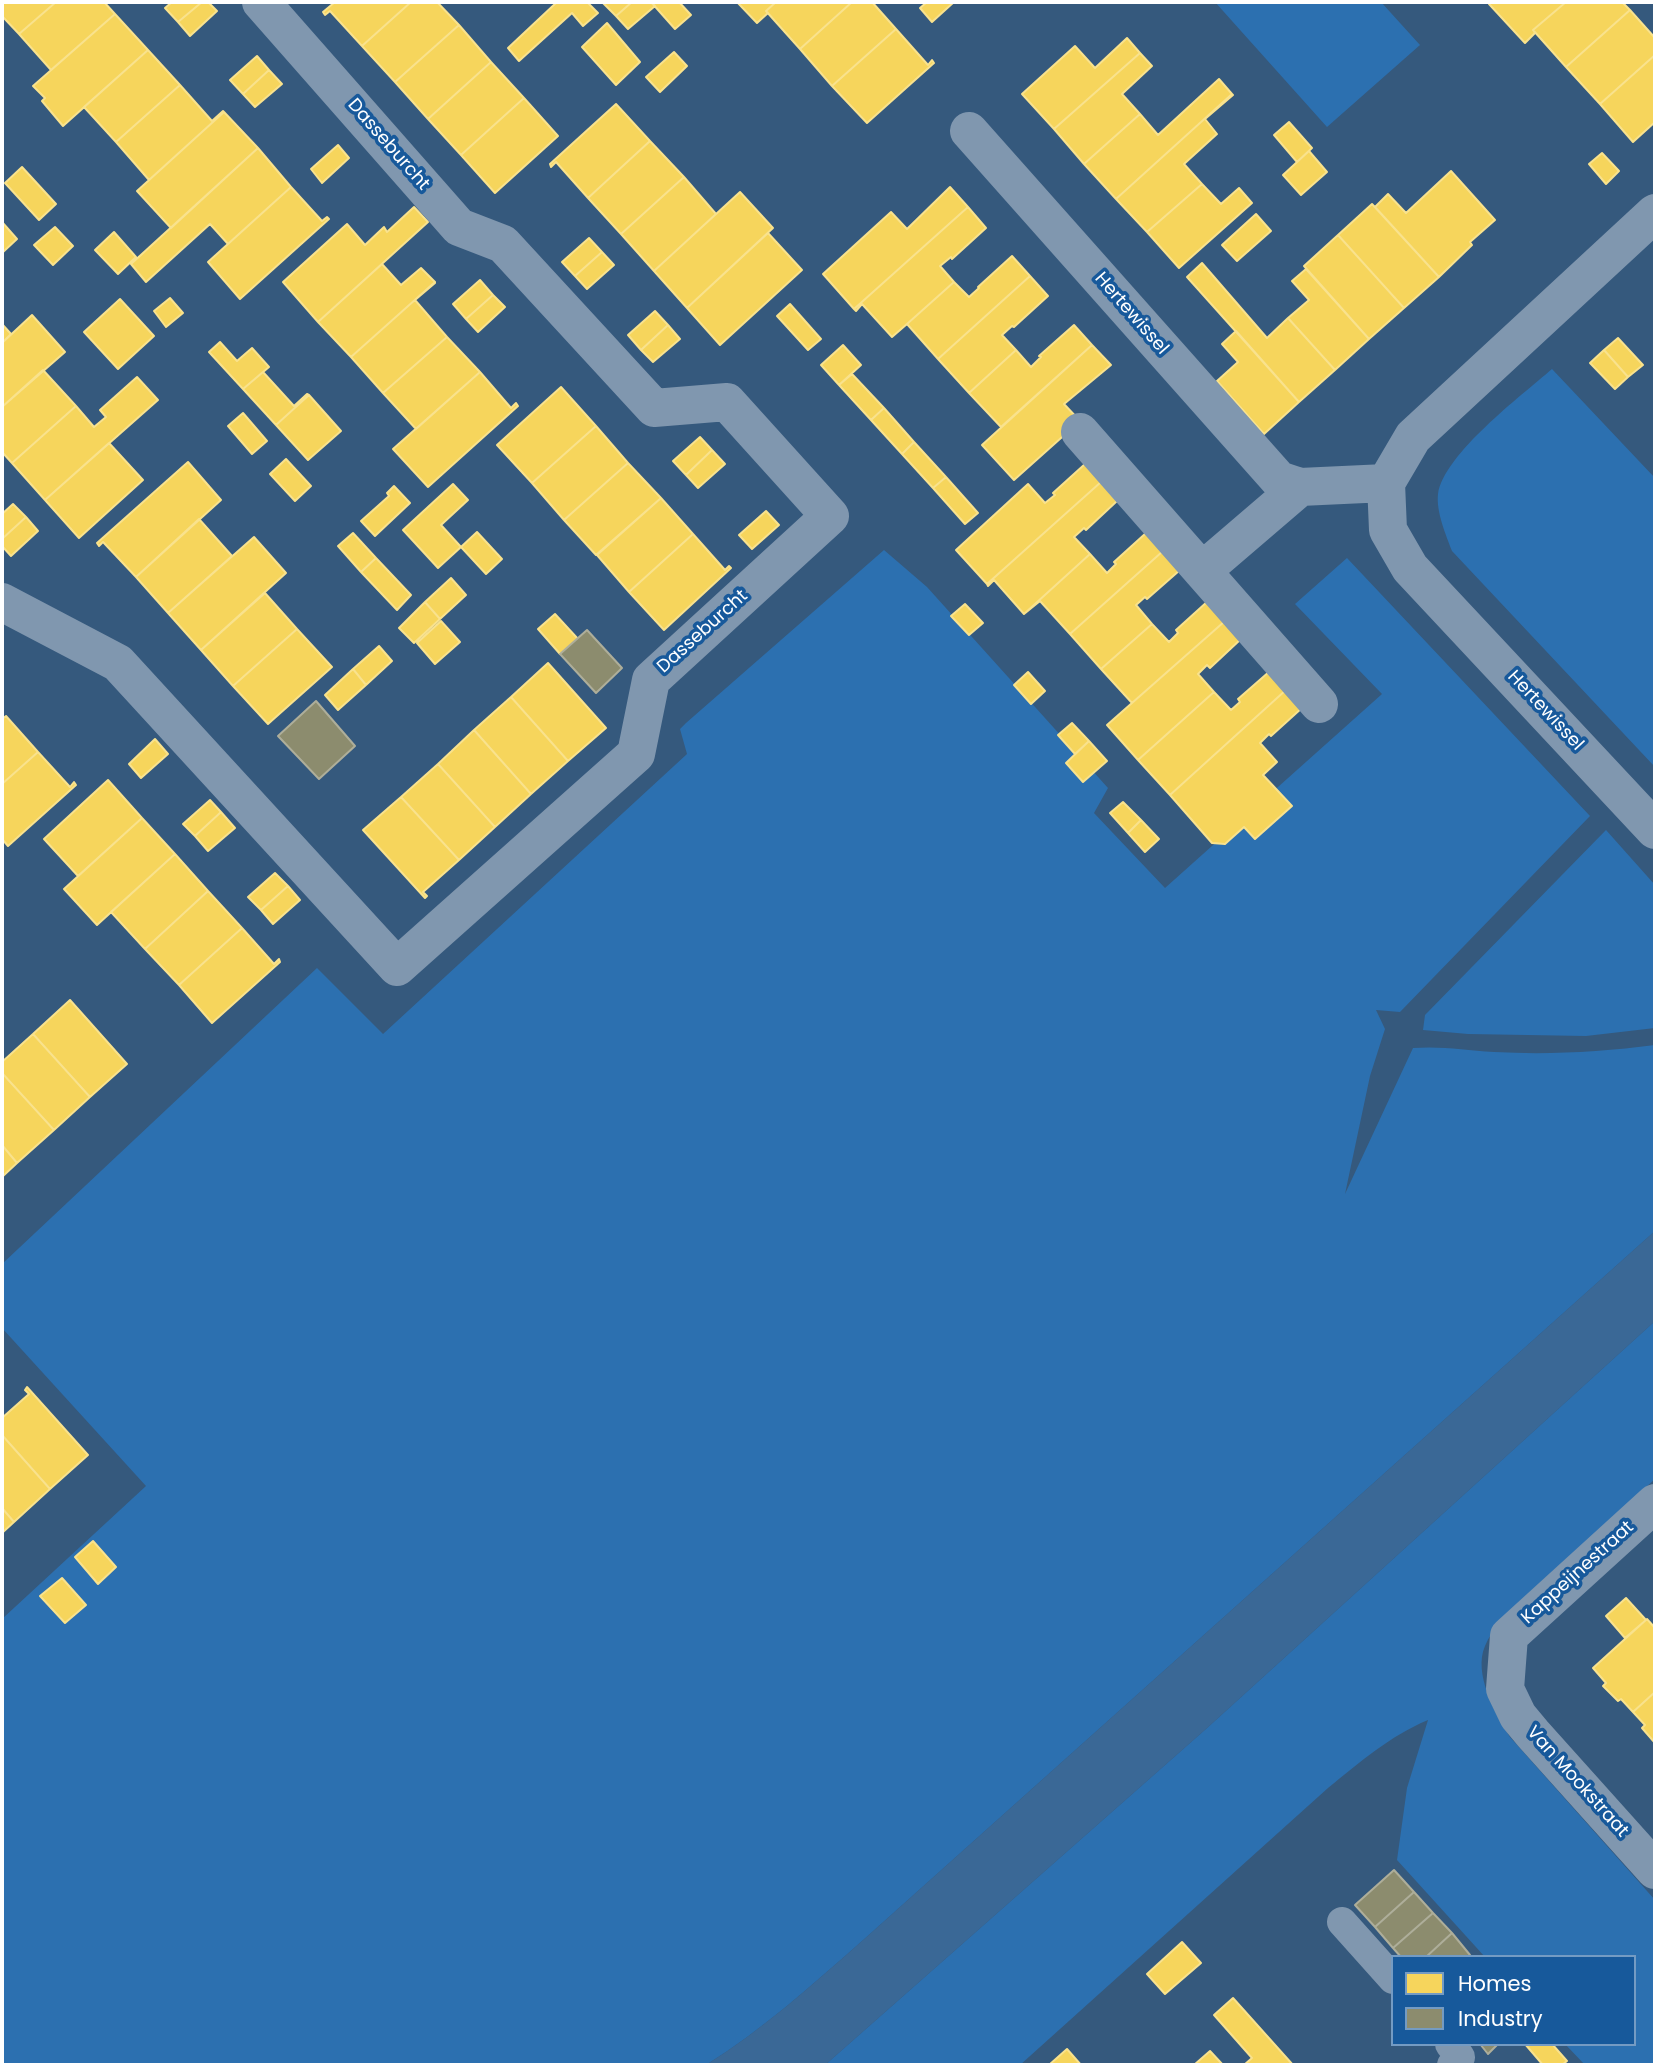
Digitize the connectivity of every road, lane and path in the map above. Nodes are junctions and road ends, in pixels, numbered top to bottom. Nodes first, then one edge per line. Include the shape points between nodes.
1 (261, 2) edge
2 (970, 131) dead end
3 (1655, 213) edge
4 (1080, 432) dead end
5 (1386, 483) junction
6 (1300, 487) junction
7 (1202, 570) junction
8 (2, 603) edge
9 (1319, 704) dead end
10 (1655, 830) edge
11 (1655, 1503) edge
12 (1505, 1689) joint
13 (1655, 1870) edge
14 (1342, 1922) dead end
15 (1391, 1977) edge
16 (1452, 2046) edge
17 (1452, 2065) edge

1 - 8 street, Dasseburcht via 459,227 503,244 654,408 727,402 830,516 651,680 636,754 397,967 118,663
2 - 6 street, Hertewissel via 1279,480
3 - 5 street via 1413,437
4 - 7 street
5 - 6 street
5 - 10 street, Hertewissel via 1388,530 1410,568
6 - 7 street
7 - 9 street
11 - 12 street, Kappeijnestraat via 1509,1636
12 - 13 street, Van Mookstraat via 1518,1716
14 - 15 lane
16 - 17 lane via 1461,2057

